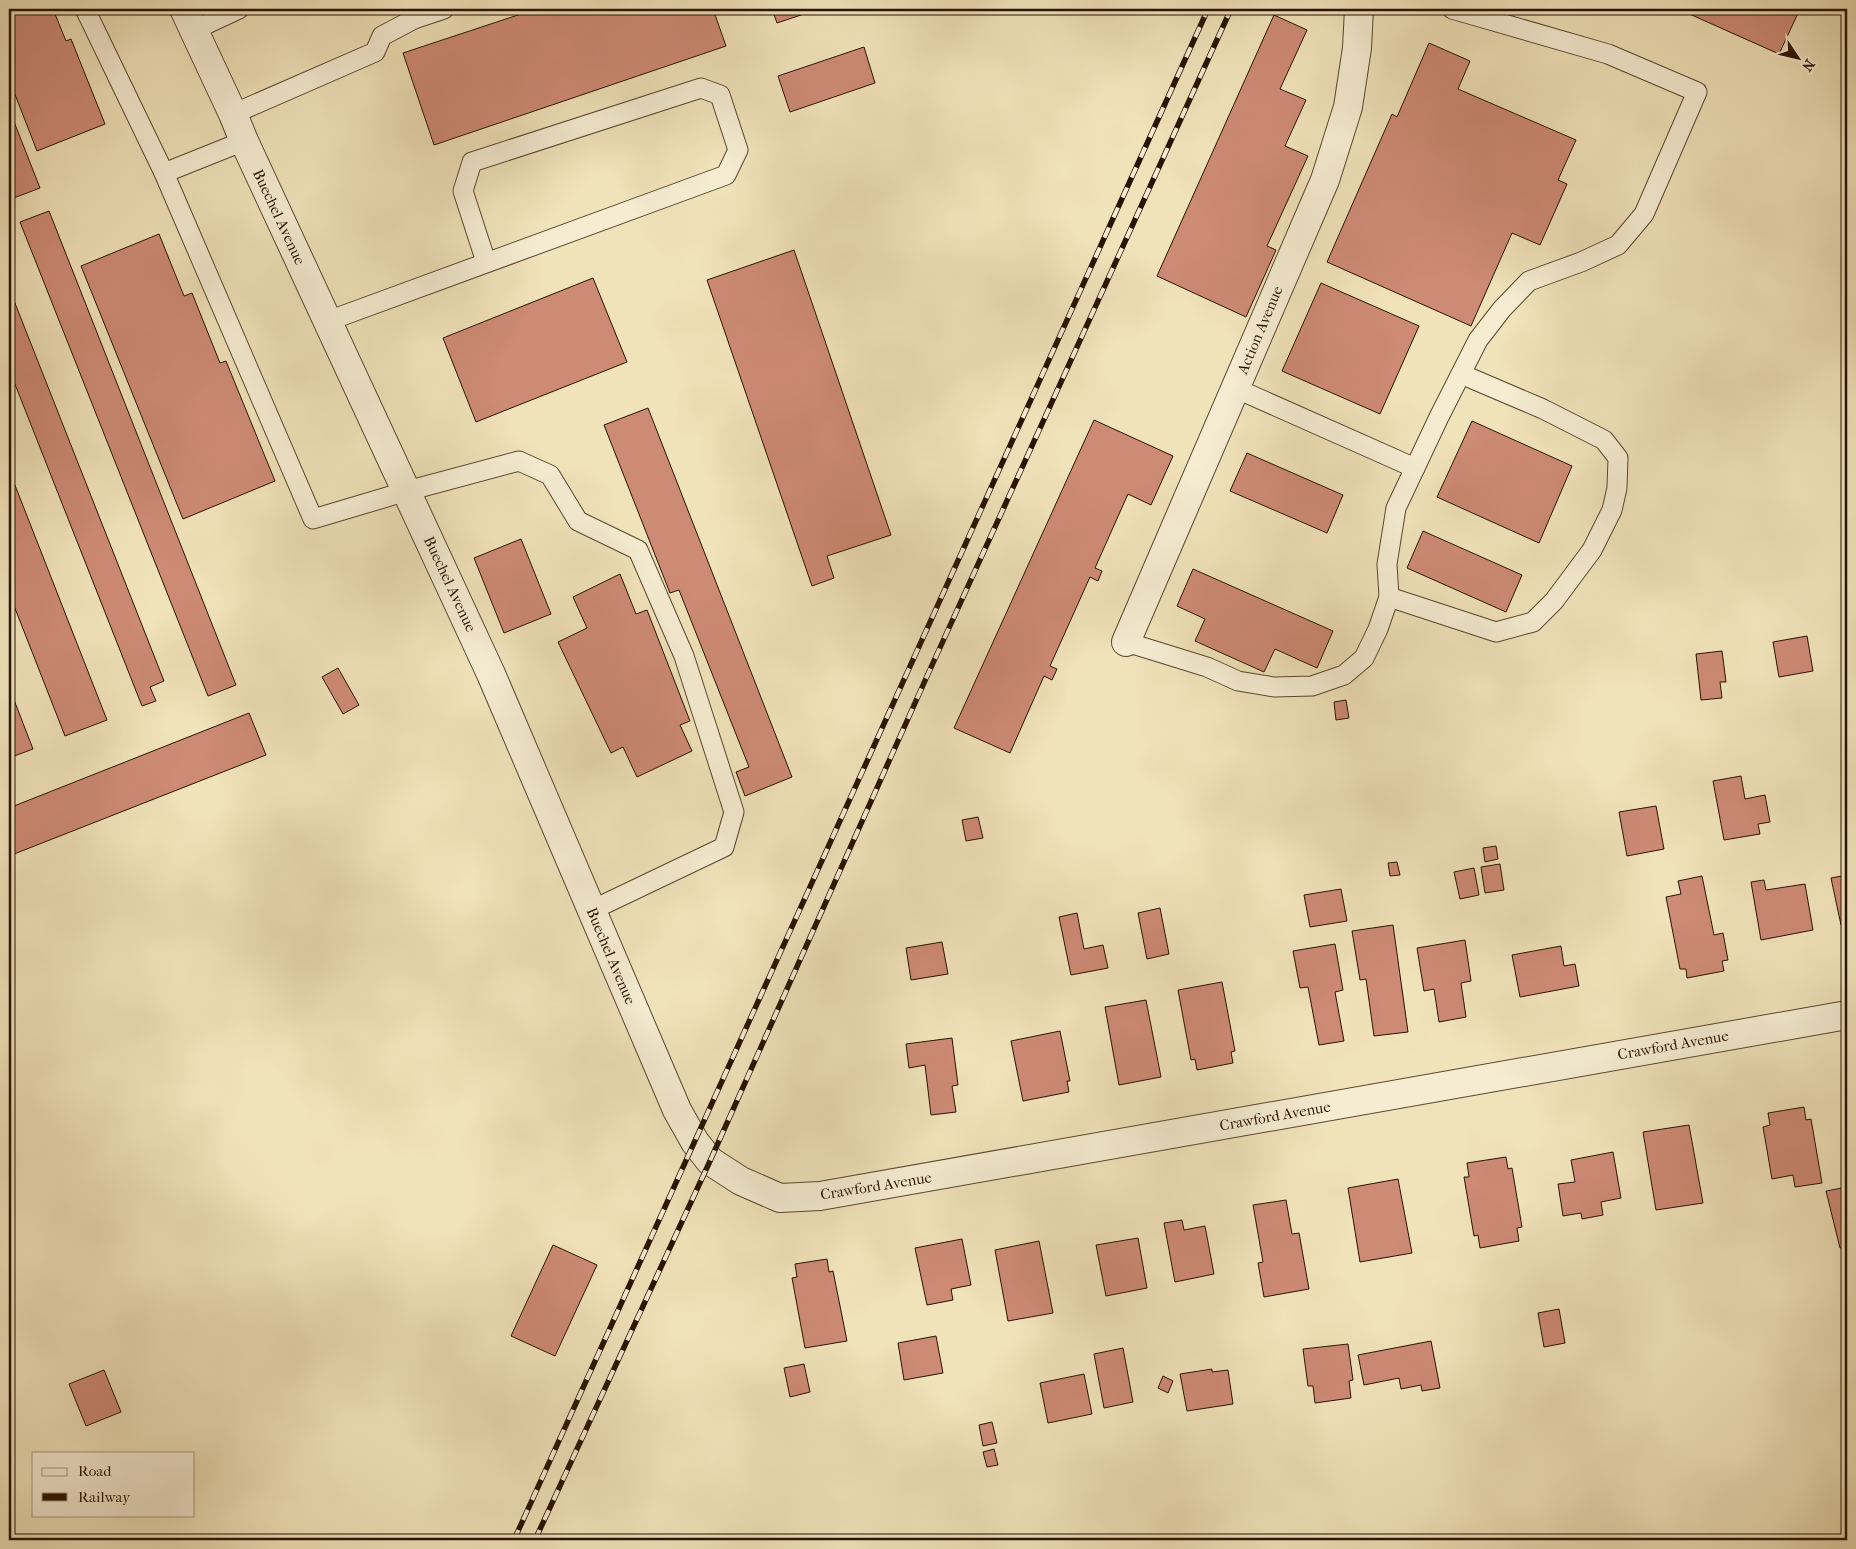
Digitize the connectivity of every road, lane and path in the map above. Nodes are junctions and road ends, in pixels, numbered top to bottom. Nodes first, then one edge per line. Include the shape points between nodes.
1 (85, 9) edge
2 (239, 9) edge
3 (444, 9) edge
4 (1360, 9) edge
5 (1452, 9) edge
6 (412, 14) edge
7 (189, 19) edge
8 (233, 114) junction
9 (244, 141) junction
10 (164, 174) junction
11 (486, 262) junction
12 (328, 321) junction
13 (1461, 374) junction
14 (1235, 388) junction
15 (1415, 468) junction
16 (407, 490) junction
17 (1389, 597) junction
18 (1126, 642) joint
19 (592, 910) junction
20 (1847, 1015) edge
21 (710, 1161) joint

1 - 10 lane
2 - 7 lane
3 - 6 lane
4 - 14 street, Action Avenue via 1348,107 1325,180
5 - 13 lane via 1608,54 1697,92 1644,214 1618,245 1529,281 1478,340
6 - 8 lane via 382,36 375,52
7 - 8 street, Buechel Avenue
8 - 9 street, Buechel Avenue
9 - 10 lane
9 - 12 street, Buechel Avenue
10 - 16 lane via 313,519
11 - 11 lane via 726,175 738,150 720,95 701,88 472,162 463,191
11 - 12 lane
12 - 16 street, Buechel Avenue
13 - 15 lane
13 - 17 lane via 1543,409 1604,440 1618,458 1612,510 1592,550 1554,602 1533,622 1496,632
14 - 15 lane
14 - 18 street, Action Avenue
15 - 17 lane via 1396,508 1387,564
16 - 19 street, Buechel Avenue via 491,674
16 - 19 lane via 519,461 550,475 578,521 638,550 684,656 734,812 724,847
17 - 18 lane via 1364,658 1344,675 1312,686 1274,687 1238,681 1207,666
19 - 21 street, Buechel Avenue via 677,1110
20 - 21 street, Crawford Avenue via 820,1196 780,1198 740,1181

